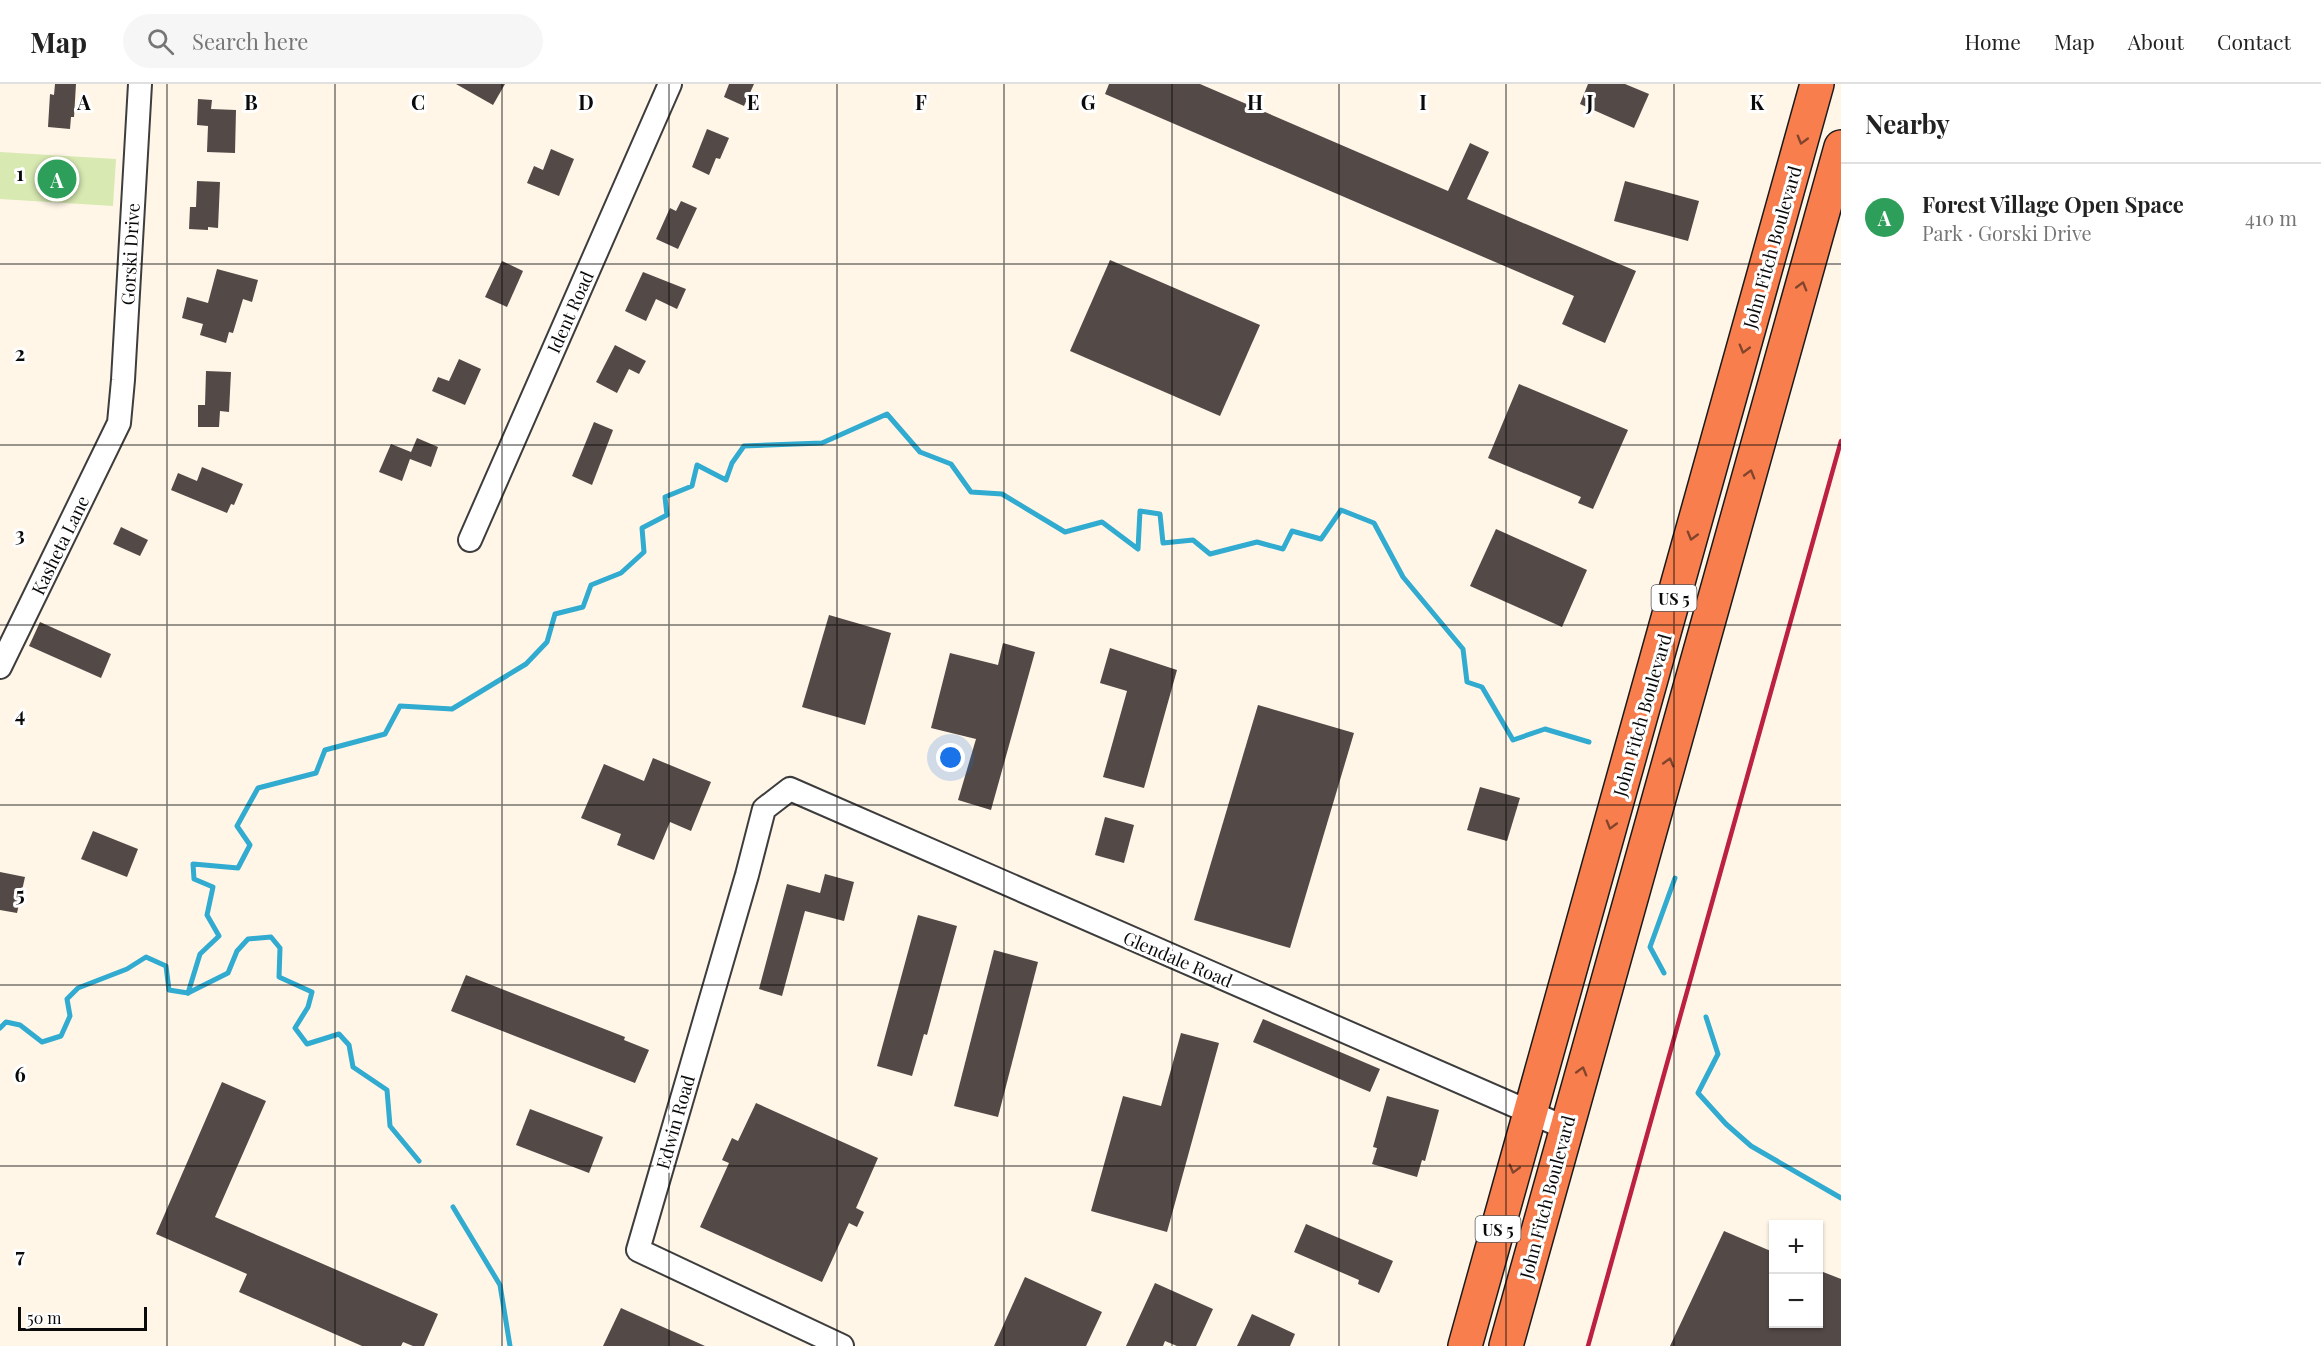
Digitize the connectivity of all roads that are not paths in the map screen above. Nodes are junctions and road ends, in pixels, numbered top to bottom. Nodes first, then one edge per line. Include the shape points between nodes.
1 (140, 84) edge
2 (670, 84) edge
3 (1818, 84) edge
4 (1841, 147) edge
5 (118, 423) joint
6 (470, 540) dead end
7 (0, 667) edge
8 (789, 789) joint
9 (1530, 1112) junction
10 (1566, 1128) junction
11 (842, 1346) edge
12 (1465, 1346) edge
13 (1506, 1346) edge

1 - 5 street, Gorski Drive
2 - 6 street, Ident Road
3 -> 9 highway, John Fitch Boulevard / US 5
10 -> 4 highway, John Fitch Boulevard / US 5
5 - 7 street, Kasheta Lane
8 - 9 street, Glendale Road
8 - 11 street, Edwin Road via 764,809 638,1250
9 - 10 street, Glendale Road
9 -> 12 highway, John Fitch Boulevard / US 5
10 - 13 highway, John Fitch Boulevard / US 5

